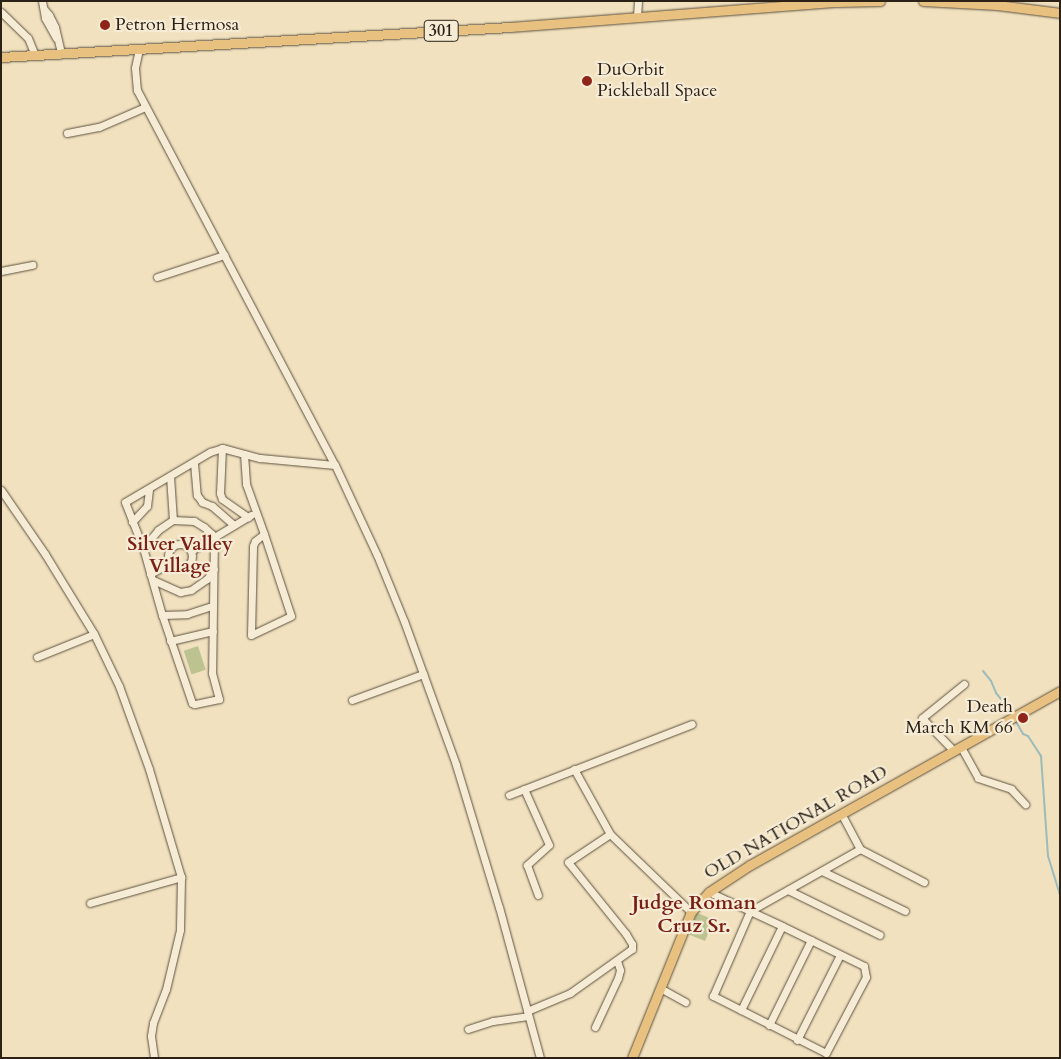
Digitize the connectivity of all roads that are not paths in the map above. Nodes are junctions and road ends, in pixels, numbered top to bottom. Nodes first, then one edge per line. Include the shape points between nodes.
1 (42, 1) edge
2 (638, 1) edge
3 (880, 1) edge
4 (923, 1) edge
5 (1, 12) edge
6 (1060, 13) edge
7 (637, 16) junction
8 (140, 49) junction
9 (61, 54) junction
10 (35, 55) junction
11 (1, 57) edge
12 (145, 107) junction
13 (67, 134) dead end
14 (224, 255) junction
15 (32, 265) dead end
16 (1, 271) edge
17 (157, 277) dead end
18 (222, 448) junction
19 (244, 454) junction
20 (194, 463) junction
21 (335, 466) junction
22 (170, 476) junction
23 (1, 490) edge
24 (149, 490) junction
25 (256, 512) junction
26 (248, 517) junction
27 (173, 520) junction
28 (132, 522) junction
29 (234, 525) junction
30 (264, 534) junction
31 (214, 536) junction
32 (143, 548) junction
33 (191, 551) junction
34 (170, 563) junction
35 (214, 568) junction
36 (152, 577) junction
37 (212, 606) junction
38 (162, 615) junction
39 (213, 631) junction
40 (94, 634) junction
41 (170, 641) junction
42 (37, 657) dead end
43 (423, 674) junction
44 (964, 684) dead end
45 (1060, 691) edge
46 (352, 700) dead end
47 (692, 724) dead end
48 (957, 749) junction
49 (574, 769) junction
50 (524, 789) junction
51 (509, 796) dead end
52 (1025, 804) dead end
53 (842, 814) junction
54 (610, 834) junction
55 (860, 849) junction
56 (822, 871) junction
57 (181, 877) junction
58 (924, 882) dead end
59 (788, 890) junction
60 (709, 892) junction
61 (538, 895) dead end
62 (90, 903) dead end
63 (750, 911) junction
64 (905, 911) dead end
65 (691, 912) junction
66 (782, 926) junction
67 (880, 935) dead end
68 (811, 940) junction
69 (840, 955) junction
70 (617, 961) junction
71 (660, 988) junction
72 (685, 1002) dead end
73 (741, 1010) junction
74 (527, 1014) junction
75 (769, 1025) junction
76 (594, 1027) dead end
77 (468, 1029) dead end
78 (797, 1040) junction
79 (154, 1058) edge
80 (540, 1058) edge
81 (632, 1058) edge

1 - 9 street via 45,18
2 - 7 street
3 - 7 main road, 301
4 - 6 main road
5 - 10 street via 28,38
7 - 8 main road, 301 via 510,27
8 - 9 main road, 301
8 - 12 street via 135,77
9 - 10 main road, 301
10 - 11 main road, 301
12 - 13 street via 99,127
12 - 14 street
14 - 17 street
14 - 21 street
15 - 16 street
18 - 19 street
18 - 20 street
18 - 26 street via 222,499
19 - 21 street
19 - 25 street via 246,484
20 - 22 street
20 - 29 street via 197,495
21 - 43 street via 377,555
22 - 24 street
22 - 27 street
23 - 40 street
24 - 28 street via 147,506
24 - 28 street via 125,502
25 - 26 street
25 - 30 street
26 - 29 street
27 - 31 street via 194,521
27 - 32 street via 158,530
28 - 32 street
29 - 31 street
30 - 30 street via 253,546 250,635 291,616
31 - 33 street
31 - 35 street
32 - 36 street
33 - 34 street via 192,559 188,566 176,568
33 - 34 street via 186,545 174,546 168,556
34 - 36 street
35 - 36 street via 207,579 191,590 180,592
35 - 37 street
36 - 38 street
37 - 38 street via 187,614
37 - 39 street
38 - 41 street
39 - 41 street
39 - 41 street via 212,673 220,698 195,704
40 - 42 street
40 - 57 street via 119,686
43 - 46 street
43 - 74 street via 456,765 499,906
44 - 48 street via 922,718
45 - 48 main road, OLD NATIONAL ROAD
47 - 49 street
48 - 52 street via 978,778 1011,789
48 - 53 main road, OLD NATIONAL ROAD
49 - 50 street
49 - 54 street
50 - 51 street
50 - 61 street via 549,845 527,865
53 - 55 street
53 - 60 main road, OLD NATIONAL ROAD via 750,865
54 - 65 street
54 - 70 street via 568,862 632,944 628,953
55 - 56 street
55 - 58 street
56 - 59 street
56 - 64 street
57 - 62 street
57 - 79 street via 180,930 166,989 153,1023
59 - 63 street
59 - 67 street
60 - 63 street
60 - 65 main road, OLD NATIONAL ROAD
63 - 66 street
63 - 73 street via 713,996
65 - 71 main road, OLD NATIONAL ROAD
66 - 68 street
66 - 73 street
68 - 69 street
68 - 75 street
69 - 78 street
69 - 78 street via 866,969 866,977 826,1053
70 - 74 street via 570,992
70 - 76 street via 618,978
71 - 72 street
71 - 81 main road, OLD NATIONAL ROAD
73 - 75 street
74 - 77 street
74 - 80 street
75 - 78 street

